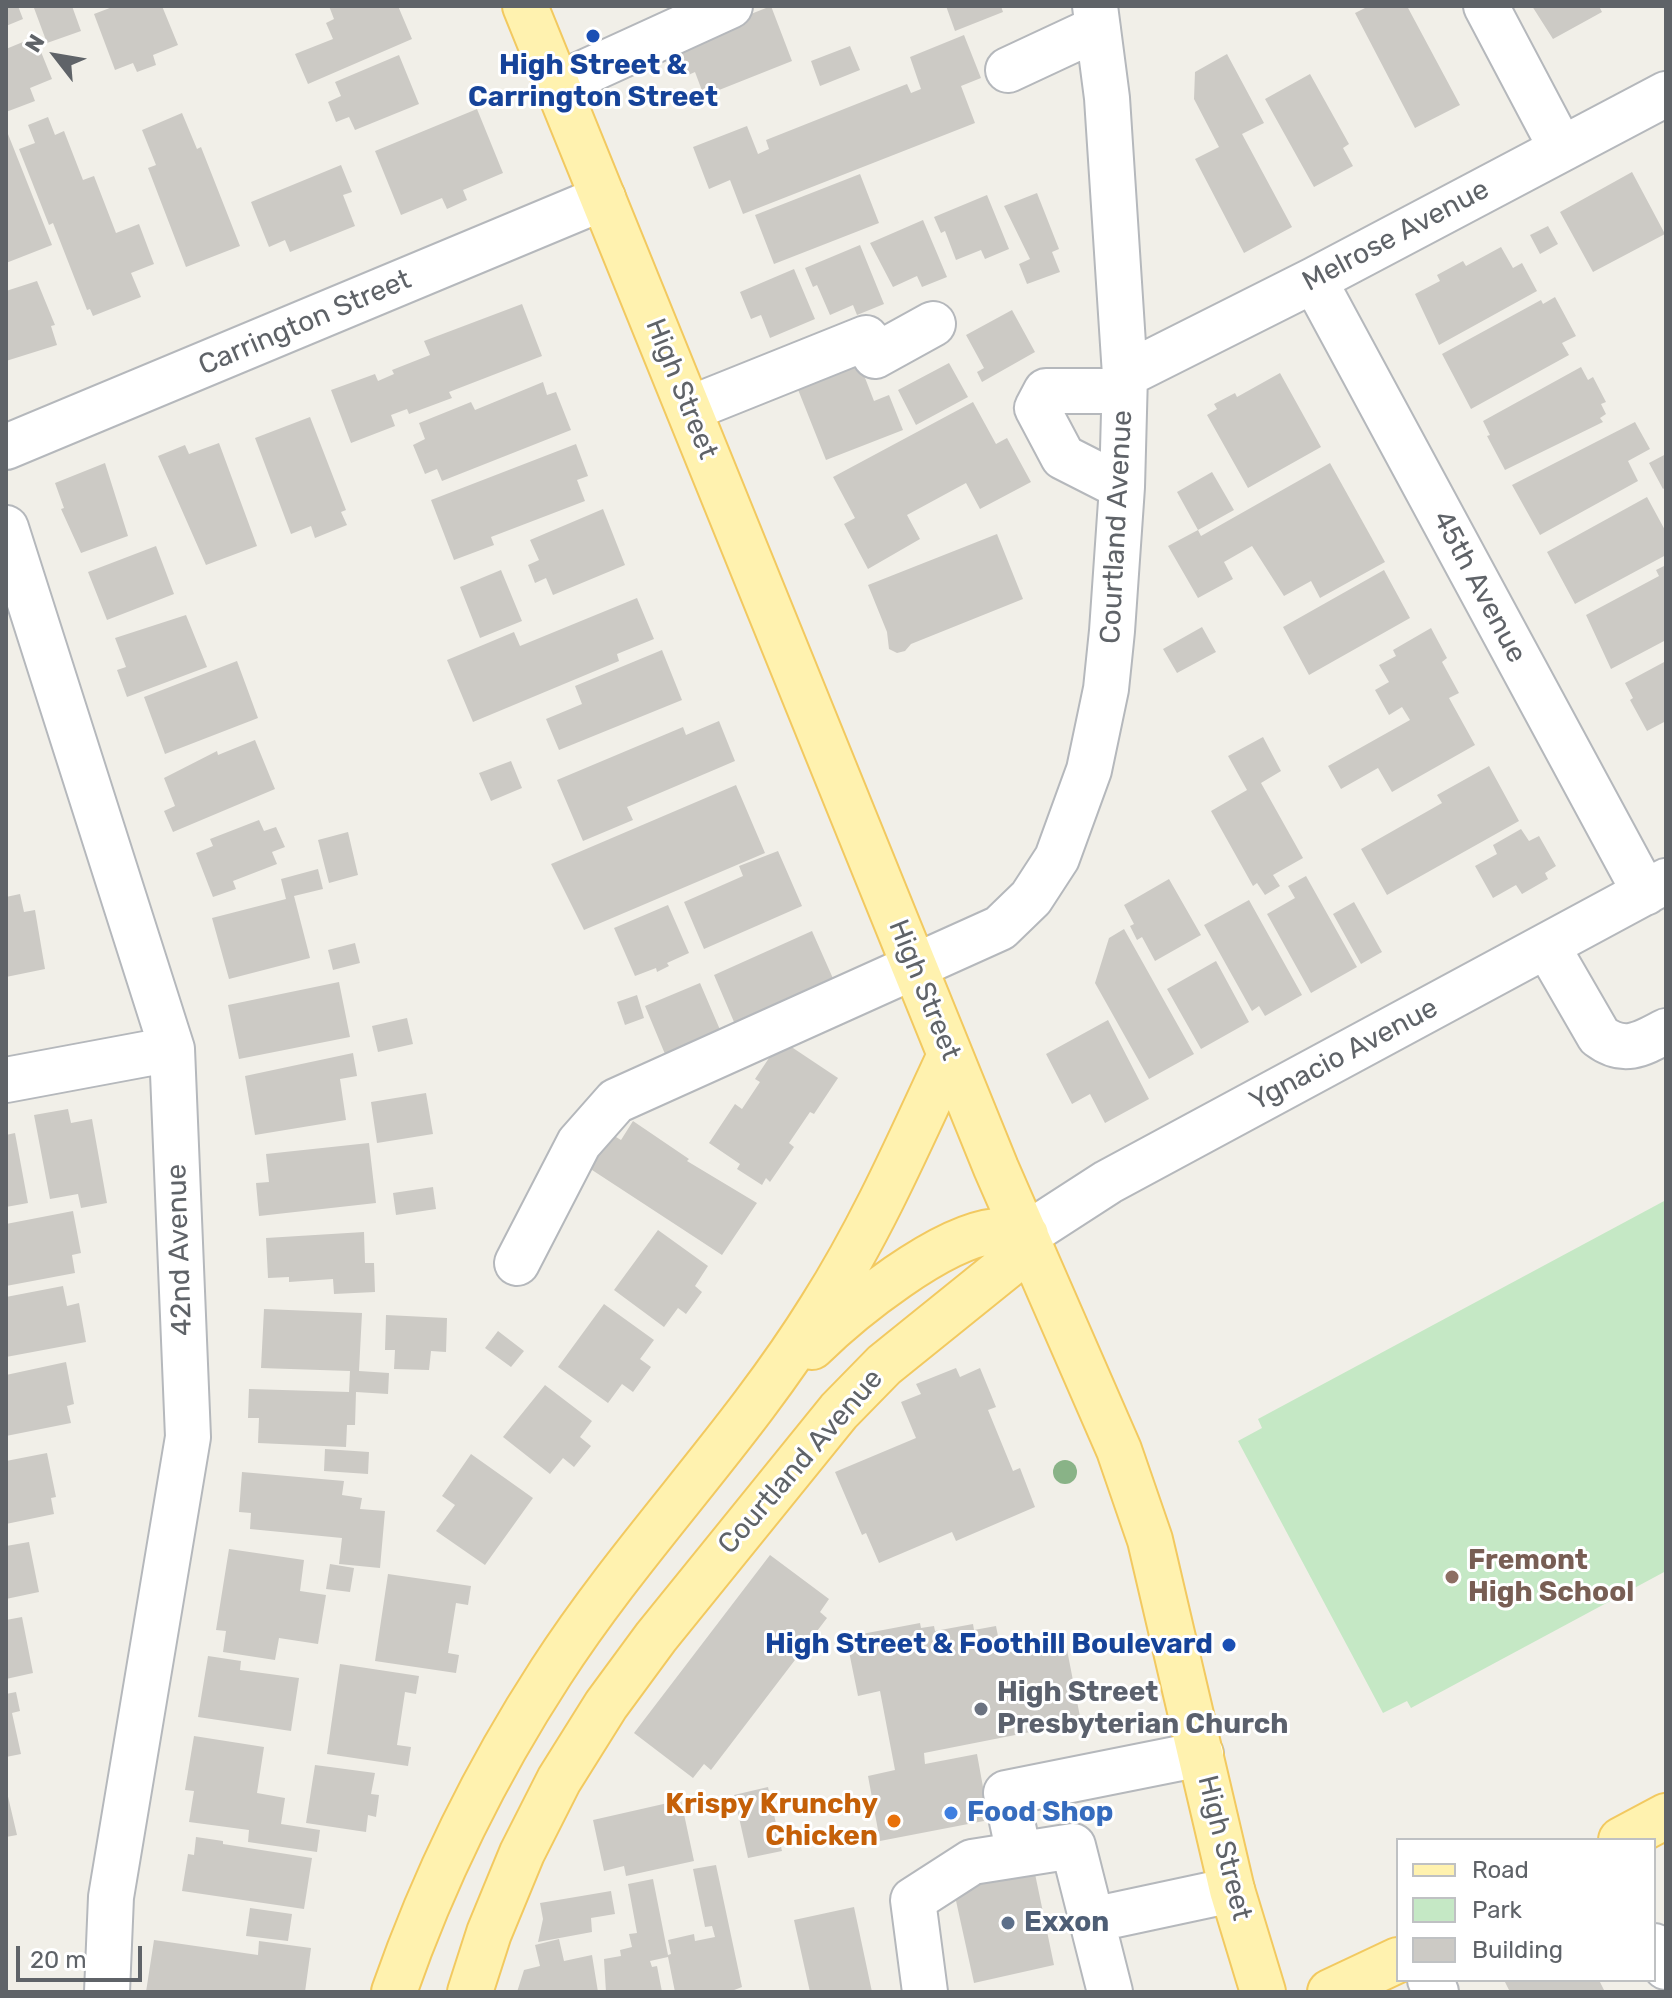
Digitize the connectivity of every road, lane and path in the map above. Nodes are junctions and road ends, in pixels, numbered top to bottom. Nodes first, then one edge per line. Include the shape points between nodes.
1 (525, 6) edge
2 (730, 6) edge
3 (1486, 6) edge
4 (1096, 17) edge
5 (1008, 70) dead end
6 (557, 85) junction
7 (1666, 94) edge
8 (1561, 148) junction
9 (603, 198) junction
10 (1314, 280) junction
11 (933, 324) dead end
12 (1125, 383) junction
13 (689, 409) junction
14 (6, 447) edge
15 (1122, 487) junction
16 (6, 528) edge
17 (1655, 887) edge
18 (1547, 946) junction
19 (915, 969) junction
20 (1666, 1031) edge
21 (172, 1049) junction
22 (950, 1055) junction
23 (6, 1080) edge
24 (1026, 1235) junction
25 (517, 1263) dead end
26 (739, 1425) junction
27 (1201, 1754) junction
28 (1666, 1816) edge
29 (1625, 1838) edge
30 (1019, 1854) junction
31 (1232, 1890) junction
32 (1092, 1920) junction
33 (1656, 1948) edge
34 (1396, 1961) edge
35 (1666, 1967) edge
36 (107, 1992) edge
37 (394, 1992) edge
38 (470, 1992) edge
39 (925, 1992) edge
40 (1110, 1992) edge
41 (1263, 1992) edge
42 (1330, 1992) edge

1 - 6 main road, High Street
2 - 6 street
3 - 8 street
4 - 5 street
4 - 12 street, Courtland Avenue via 1107,98
6 - 9 main road, High Street
7 - 8 street, Melrose Avenue
8 - 10 street, Melrose Avenue
9 - 13 main road, High Street
9 - 14 street, Carrington Street
10 - 12 street, Melrose Avenue
10 - 17 street, 45th Avenue
11 - 13 street via 875,356 866,338
12 - 15 street, Courtland Avenue
12 - 15 street via 1046,391 1037,408 1063,457
13 - 19 main road, High Street
15 - 19 street, Courtland Avenue via 1106,689 1089,770 1057,858 1031,898 1000,928
16 - 21 street, 42nd Avenue
17 - 18 street, Ygnacio Avenue
18 - 20 street via 1608,1043 1636,1047
18 - 24 street, Ygnacio Avenue via 1108,1182
19 - 22 main road, High Street
19 - 25 street, Courtland Avenue via 616,1101 579,1143
21 - 23 street
21 - 36 street, 42nd Avenue via 188,1437 111,1897
22 - 24 main road, High Street
22 - 26 main road via 849,1261
24 - 26 main road via 996,1230 961,1241 904,1274 842,1318
24 - 27 main road, High Street via 1119,1450 1150,1540
24 - 38 main road, Courtland Avenue via 1008,1265 884,1365 839,1411 639,1659 559,1780 534,1829
26 - 37 main road via 543,1685 461,1831
27 - 30 street via 1006,1793
27 - 31 main road, High Street
28 - 29 main road
30 - 32 street via 1073,1846
30 - 39 street via 972,1862 913,1900
31 - 32 street
31 - 41 main road, High Street
32 - 40 street
33 - 35 street
34 - 42 main road

